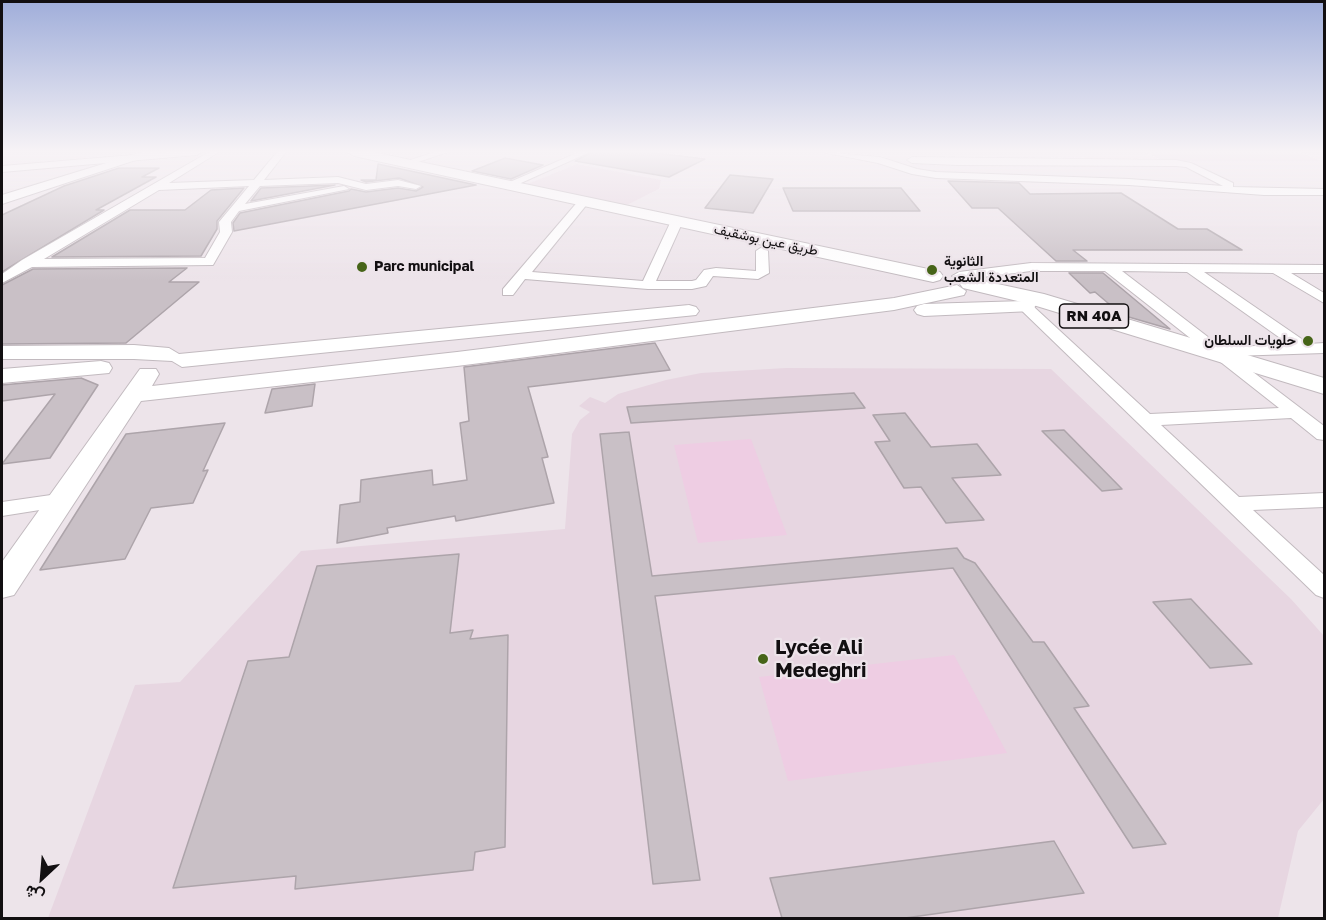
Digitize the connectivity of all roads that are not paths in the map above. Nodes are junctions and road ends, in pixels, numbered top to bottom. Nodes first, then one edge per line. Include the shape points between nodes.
1 (17, 195) edge
2 (142, 195) edge
3 (248, 195) edge
4 (312, 195) edge
5 (555, 195) edge
6 (2, 200) edge
7 (584, 201) junction
8 (235, 209) junction
9 (677, 221) junction
10 (762, 251) dead end
11 (26, 263) junction
12 (1109, 268) junction
13 (1190, 268) junction
14 (1275, 269) junction
15 (1324, 269) edge
16 (4, 274) edge
17 (522, 275) junction
18 (930, 278) junction
19 (962, 284) junction
20 (648, 285) junction
21 (508, 291) dead end
22 (1324, 299) edge
23 (1030, 303) junction
24 (824, 312) junction
25 (1324, 348) edge
26 (1306, 349) junction
27 (1216, 352) junction
28 (2, 354) edge
29 (175, 358) junction
30 (2, 376) edge
31 (140, 378) junction
32 (1324, 387) edge
33 (1293, 413) junction
34 (1143, 420) junction
35 (1324, 435) edge
36 (1324, 500) edge
37 (58, 501) junction
38 (1233, 504) junction
39 (2, 508) edge
40 (2, 586) edge
41 (1324, 589) edge

1 - 6 street
2 - 11 street
3 - 8 street
4 - 8 street
5 - 7 main road, طريق عين بوشقيف / RN 40A
7 - 9 main road, طريق عين بوشقيف / RN 40A
7 - 17 street
8 - 11 street via 225,222 226,232 209,262
9 - 18 main road, طريق عين بوشقيف / RN 40A
9 - 20 street
10 - 20 street via 762,273 758,275 716,272 692,285
11 - 16 street
12 - 13 street
12 - 19 street via 1031,267
12 - 27 street
13 - 14 street
13 - 26 street
14 - 15 street
14 - 22 street
17 - 20 street
17 - 21 street
18 - 19 main road, RN 40A via 939,288
18 - 29 street via 802,300
19 - 23 main road, RN 40A
19 - 24 street via 894,304
23 - 24 street
23 - 27 main road, RN 40A
23 - 34 street
24 - 31 street via 457,359
25 - 26 street
26 - 27 street
27 - 32 main road, RN 40A
27 - 33 street
28 - 29 street via 134,352
29 - 31 street via 153,358
30 - 31 street
31 - 37 street
33 - 34 street
33 - 35 street
34 - 38 street
36 - 38 street
37 - 39 street
37 - 40 street
38 - 41 street

